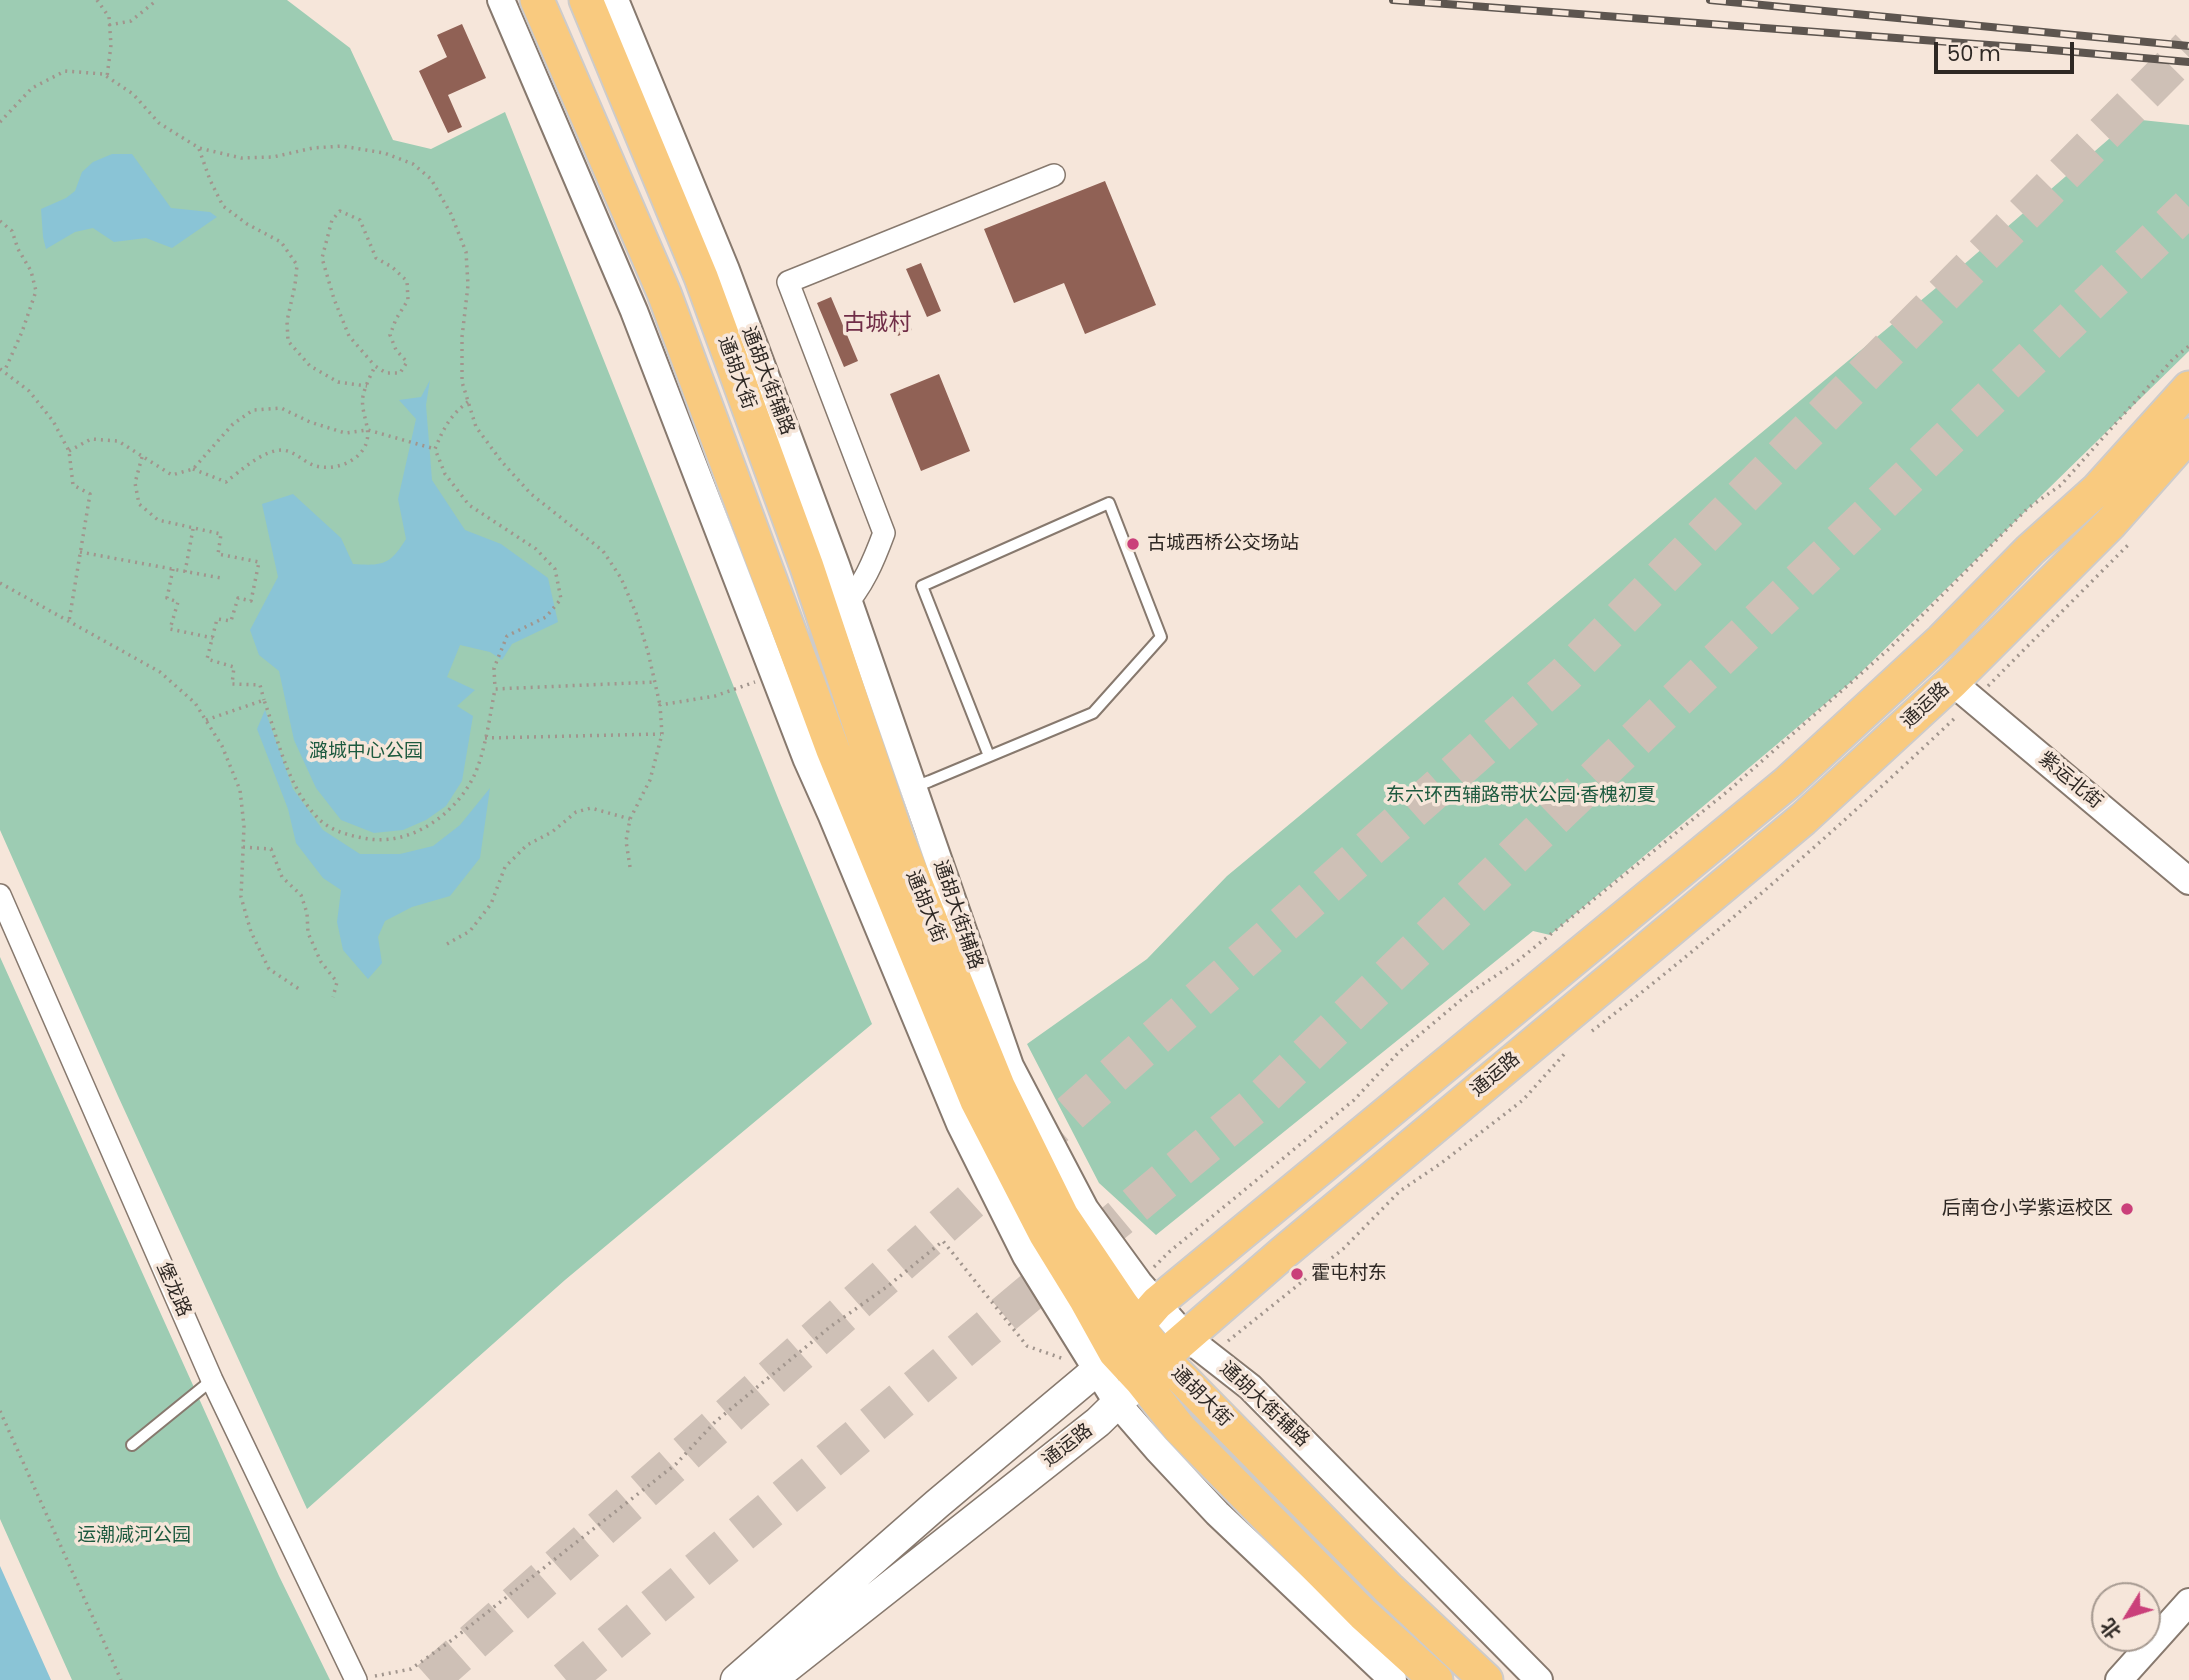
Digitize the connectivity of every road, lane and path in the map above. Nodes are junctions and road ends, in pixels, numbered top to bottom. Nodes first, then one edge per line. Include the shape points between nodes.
1 (97, 0) edge
2 (157, 0) edge
3 (501, 0) edge
4 (537, 0) edge
5 (586, 0) edge
6 (615, 0) edge
7 (109, 26) junction
8 (107, 77) junction
9 (0, 122) edge
10 (199, 148) junction
11 (1054, 175) dead end
12 (0, 221) edge
13 (2189, 346) edge
14 (375, 366) junction
15 (2, 370) edge
16 (367, 386) junction
17 (2189, 388) edge
18 (468, 402) junction
19 (368, 430) junction
20 (2189, 435) edge
21 (435, 449) junction
22 (69, 451) junction
23 (142, 457) junction
24 (193, 469) junction
25 (193, 528) junction
26 (80, 552) junction
27 (173, 569) junction
28 (185, 572) junction
29 (221, 578) dead end
30 (0, 583) edge
31 (849, 602) junction
32 (69, 621) junction
33 (827, 626) junction
34 (213, 638) junction
35 (774, 676) junction
36 (655, 682) junction
37 (1952, 682) junction
38 (495, 689) junction
39 (264, 700) junction
40 (660, 705) junction
41 (206, 720) junction
42 (662, 734) junction
43 (485, 738) junction
44 (989, 756) junction
45 (880, 799) junction
46 (630, 819) junction
47 (243, 847) junction
48 (630, 867) dead end
49 (2189, 881) edge
50 (0, 895) edge
51 (447, 944) dead end
52 (299, 989) dead end
53 (333, 998) dead end
54 (1144, 1304) junction
55 (1163, 1358) junction
56 (1106, 1361) junction
57 (212, 1380) junction
58 (1118, 1404) junction
59 (0, 1411) edge
60 (132, 1445) dead end
61 (2189, 1602) edge
62 (779, 1663) edge
63 (364, 1678) edge
64 (121, 1680) edge
65 (736, 1680) edge
66 (1394, 1680) edge
67 (1436, 1680) edge
68 (1486, 1680) edge
69 (1539, 1680) edge
70 (2119, 1680) edge

1 - 7 path via 109,17
2 - 7 path via 131,21
3 - 35 street via 634,311
4 - 45 main road, 通胡大街 via 664,293 833,750
5 - 33 main road, 通胡大街 via 701,277
6 - 31 street, 通胡大街辅路 via 726,270
7 - 8 path
8 - 9 path via 65,71 32,88
8 - 10 path via 133,94 159,123
10 - 16 path via 223,206 281,242 297,265 288,341 310,366 329,377
10 - 18 path via 241,158 342,146 384,153 413,164 431,179 466,252 462,382
11 - 31 street via 788,282 884,533 872,565
12 - 15 path via 12,231 36,291
13 - 54 path via 2061,485 2028,508 1879,657 1728,791 1515,963 1468,994 1399,1052 1354,1100 1168,1252
14 - 14 path via 386,373 400,373 407,362 390,335 408,300 407,281 376,258 360,220 340,211 332,220 323,258 349,336
14 - 16 path
15 - 22 path via 29,391
16 - 19 path via 363,412
17 - 54 main road, 通运路 via 2098,489 1787,783
18 - 21 path via 445,424
18 - 36 path via 476,427 509,470 531,494 603,551 636,612
19 - 21 path
19 - 24 path via 345,433 281,408 253,410 233,424
19 - 24 path via 359,457 338,466 316,466 280,450 254,460 226,482
20 - 37 main road, 通运路 via 2110,524
21 - 38 path via 445,474 469,505 536,549 555,569 561,599 546,617 508,636 494,668
22 - 23 path via 91,439 118,441
22 - 26 path via 73,485 90,494
23 - 24 path via 172,475
23 - 25 path via 135,482 139,504 158,520
25 - 28 path
25 - 34 path via 221,534 218,554 259,562 251,601 238,598 231,621 217,619
26 - 27 path
26 - 32 path
27 - 28 path
27 - 34 path via 167,598 178,602 170,629
28 - 29 path
30 - 32 path
31 - 33 street
31 - 45 street, 通胡大街辅路
32 - 41 path via 160,671 195,703
33 - 45 main road, 通胡大街
34 - 39 path via 207,659 233,667 232,684 260,685
35 - 40 path via 715,696
35 - 45 street via 807,761
36 - 38 path
36 - 40 path
37 - 49 street, 紫运北街
37 - 55 main road, 通运路 via 1803,819
38 - 43 path
39 - 41 path
39 - 43 path via 296,791 317,819 345,835 380,840 407,836 437,820 473,777
40 - 42 path
41 - 47 path via 240,790
42 - 43 path
42 - 46 path via 650,780
44 - 44 lane via 922,586 1109,503 1161,637 1093,713
44 - 45 lane
45 - 54 main road, 通胡大街 via 998,1086 1062,1216
45 - 56 main road, 通胡大街 via 977,1101 1045,1233 1085,1298
46 - 48 path via 626,841
46 - 51 path via 591,808 576,812 527,845 505,867 491,904 470,931
47 - 52 path via 241,897 251,932 269,968
47 - 53 path via 271,849 282,877 300,895 307,913 307,933 337,982
50 - 57 street, 堡龙路
54 - 55 main road, 通胡大街
54 - 56 main road, 通运路
55 - 56 main road, 通胡大街
55 - 58 main road, 通运路
55 - 67 main road, 通胡大街 via 1180,1429 1363,1614
55 - 68 main road, 通胡大街 via 1388,1588
55 - 69 street, 通胡大街辅路 via 1250,1387
56 - 58 street
56 - 62 main road, 通运路 via 937,1504
56 - 63 path via 1027,1346 943,1241 715,1422 676,1464 462,1632 411,1669
57 - 60 lane
57 - 63 street, 堡龙路
58 - 62 main road, 通运路
58 - 66 street via 1217,1513
59 - 64 path
61 - 70 street
62 - 65 main road, 通运路

